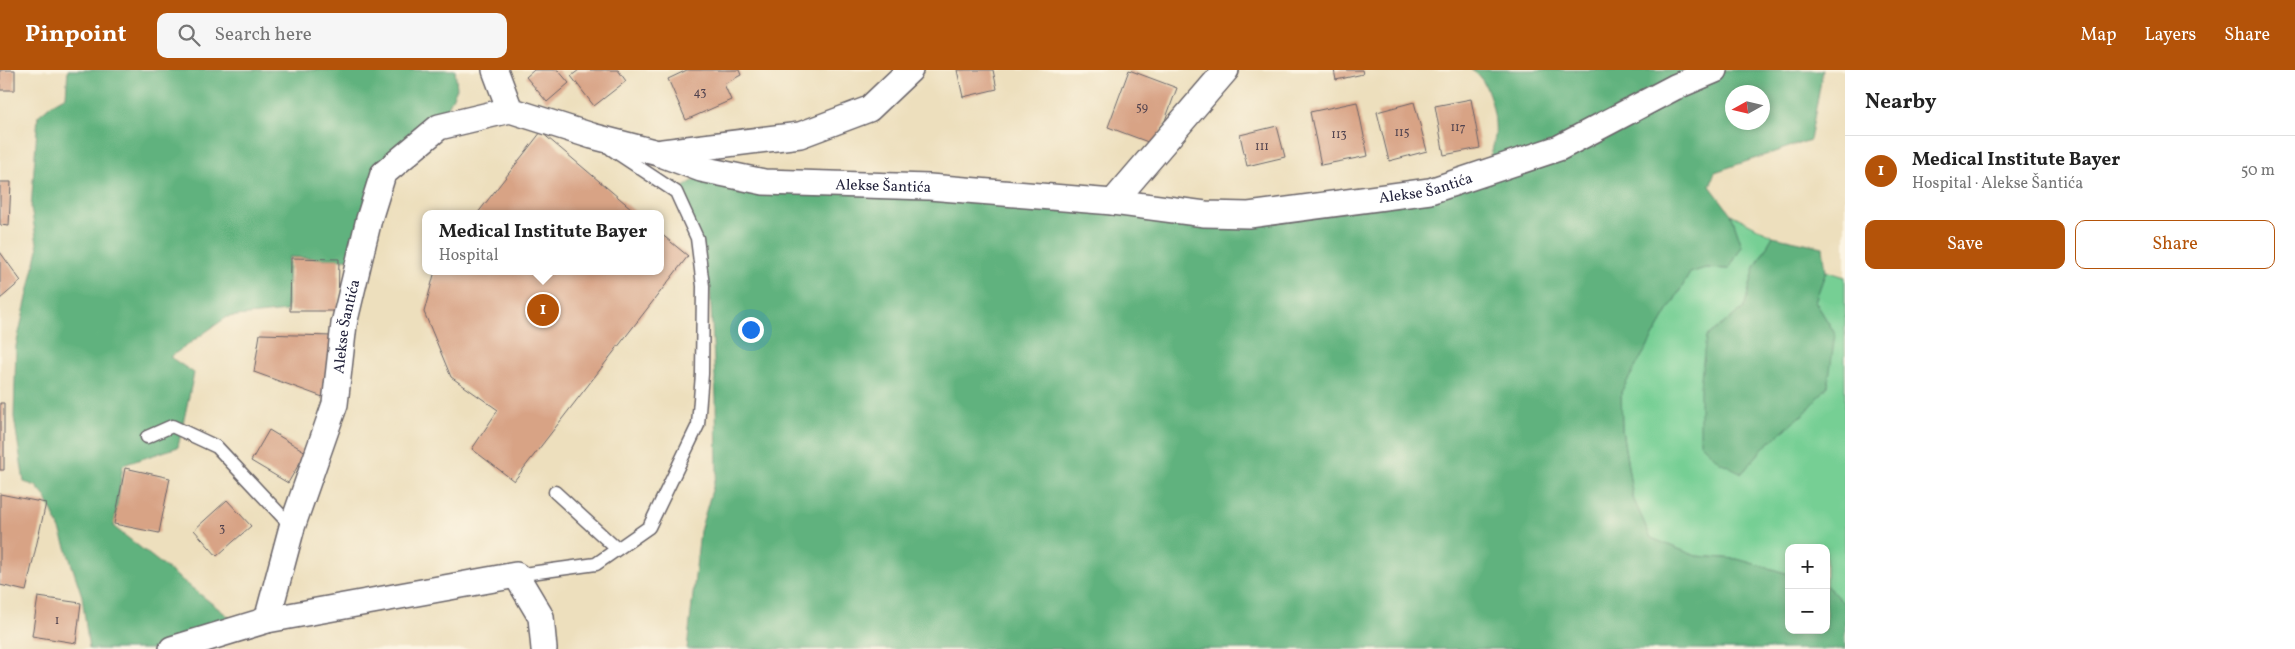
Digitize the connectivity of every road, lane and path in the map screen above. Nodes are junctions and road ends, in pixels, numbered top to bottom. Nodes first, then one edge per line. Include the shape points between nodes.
1 (495, 70) edge
2 (910, 70) edge
3 (1226, 70) edge
4 (1715, 70) edge
5 (510, 110) junction
6 (592, 136) junction
7 (658, 153) junction
8 (1112, 202) junction
9 (147, 437) dead end
10 (555, 492) dead end
11 (292, 527) junction
12 (617, 549) junction
13 (516, 575) junction
14 (267, 620) junction
15 (172, 649) edge
16 (544, 649) edge

1 - 5 street
2 - 7 street, Alekse Šantića via 869,110 800,135
3 - 8 street
4 - 8 street, Alekse Šantića via 1675,87 1559,148 1430,191 1249,215 1158,210
5 - 6 street, Alekse Šantića
5 - 11 street, Alekse Šantića via 439,127 383,174 344,324 334,404
6 - 7 street, Alekse Šantića
6 - 12 lane, Alekse Šantića via 676,192 697,238 703,286 698,425 649,527
7 - 8 street, Alekse Šantića via 701,169 764,182 929,186
9 - 11 lane via 172,426 217,447
10 - 12 lane
11 - 14 street, Alekse Šantića
12 - 13 lane, Alekse Šantića via 596,564
13 - 14 street, Alekse Šantića
13 - 16 street via 541,617
14 - 15 street, Alekse Šantića

